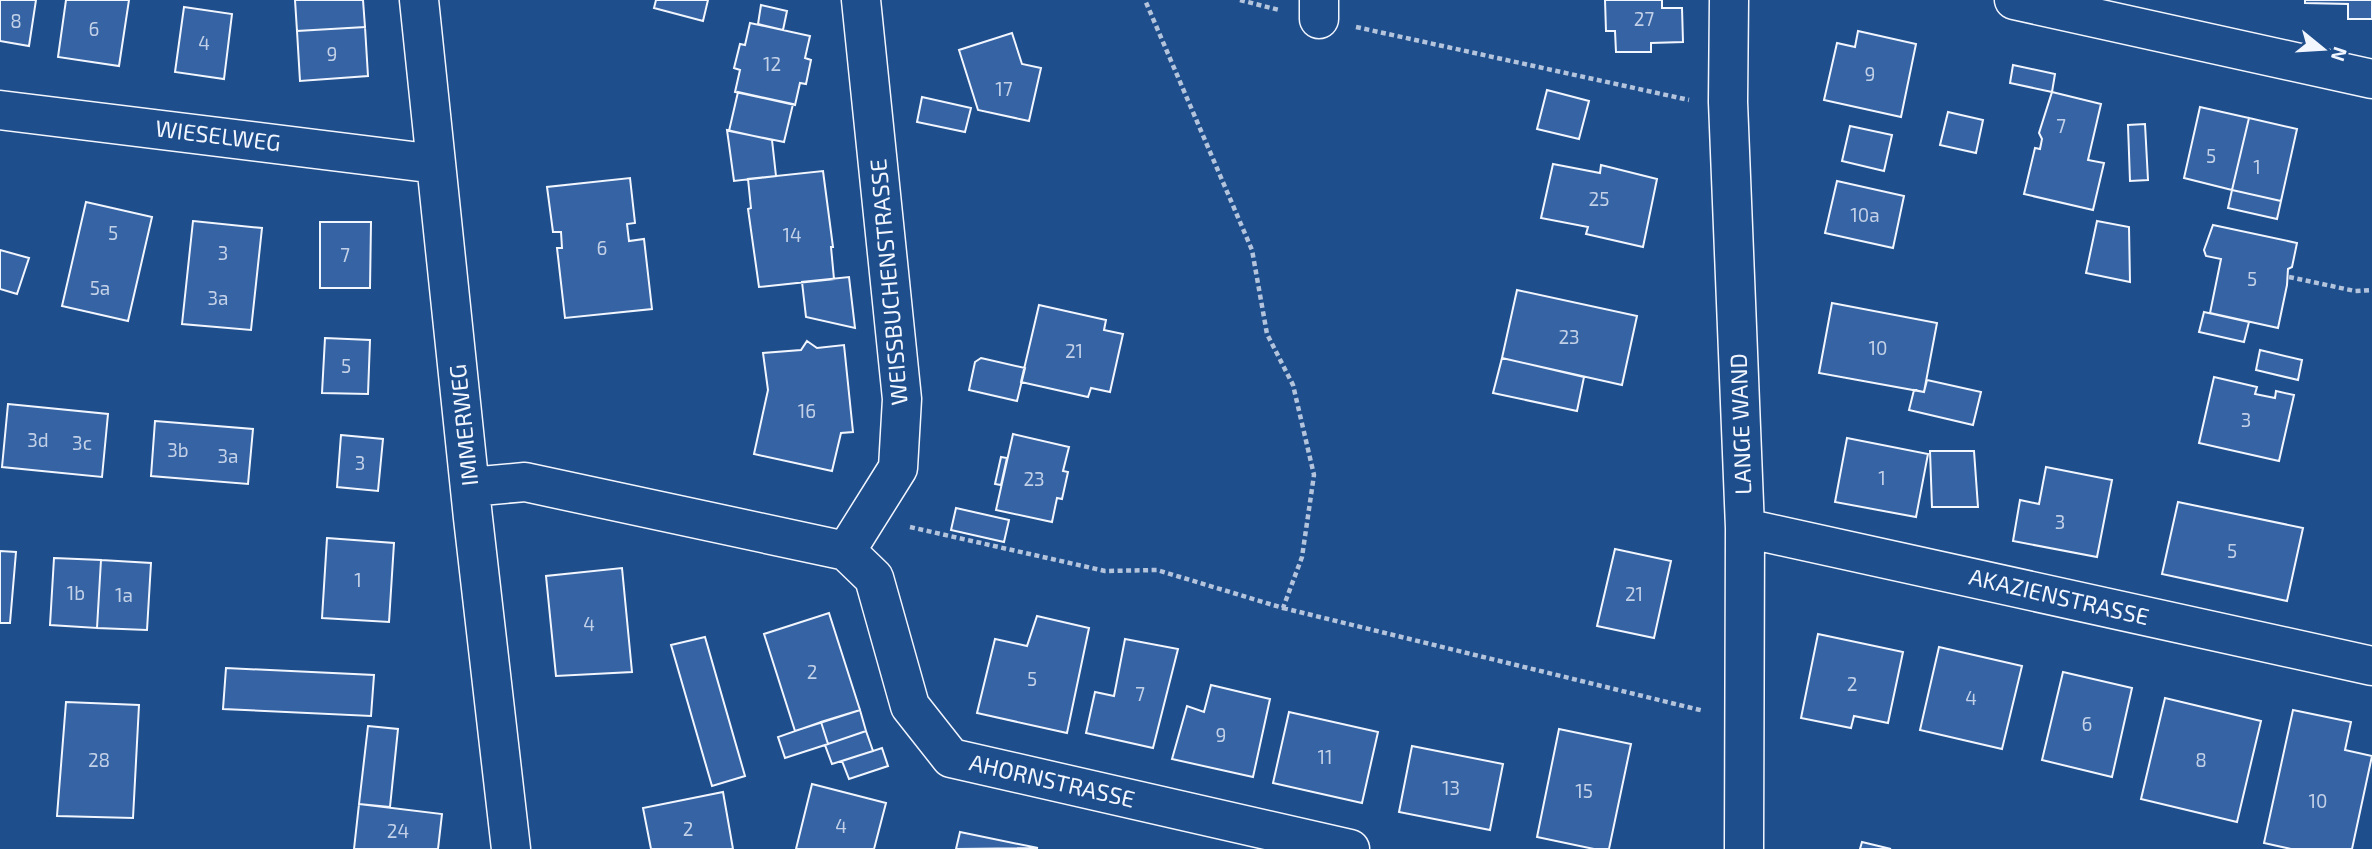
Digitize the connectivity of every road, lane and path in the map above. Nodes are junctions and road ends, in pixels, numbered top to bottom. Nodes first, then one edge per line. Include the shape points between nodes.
1 (419, 0) edge
2 (861, 0) edge
3 (1145, 0) edge
4 (1240, 0) edge
5 (1729, 0) edge
6 (2014, 0) edge
7 (1319, 10) edge
8 (2372, 79) edge
9 (1728, 102) junction
10 (0, 110) edge
11 (436, 164) junction
12 (2289, 276) dead end
13 (2372, 290) edge
14 (470, 488) junction
15 (865, 518) junction
16 (1745, 527) junction
17 (846, 551) junction
18 (1283, 608) junction
19 (2372, 666) edge
20 (1746, 721) junction
21 (511, 849) edge
22 (1350, 849) edge
23 (1744, 849) edge

1 - 11 street, IMMERWEG
2 - 15 street, WEISSBUCHENSTRASSE via 902,399 898,468
3 - 18 path via 1252,250 1267,334 1293,384 1314,475 1302,557
4 - 7 path
5 - 9 street, LANGE WAND
6 - 8 street
7 - 9 path via 1706,104
9 - 16 street, LANGE WAND
10 - 11 street, WIESELWEG
11 - 14 street, IMMERWEG
12 - 13 path via 2355,291
14 - 17 street via 525,482
14 - 21 street, IMMERWEG
15 - 17 street, WEISSBUCHENSTRASSE
15 - 18 path via 1105,571 1157,570
16 - 19 street, AKAZIENSTRASSE
16 - 20 street, LANGE WAND
17 - 22 street, AHORNSTRASSE via 874,578 910,706 951,758
18 - 20 path
20 - 23 street, LANGE WAND

